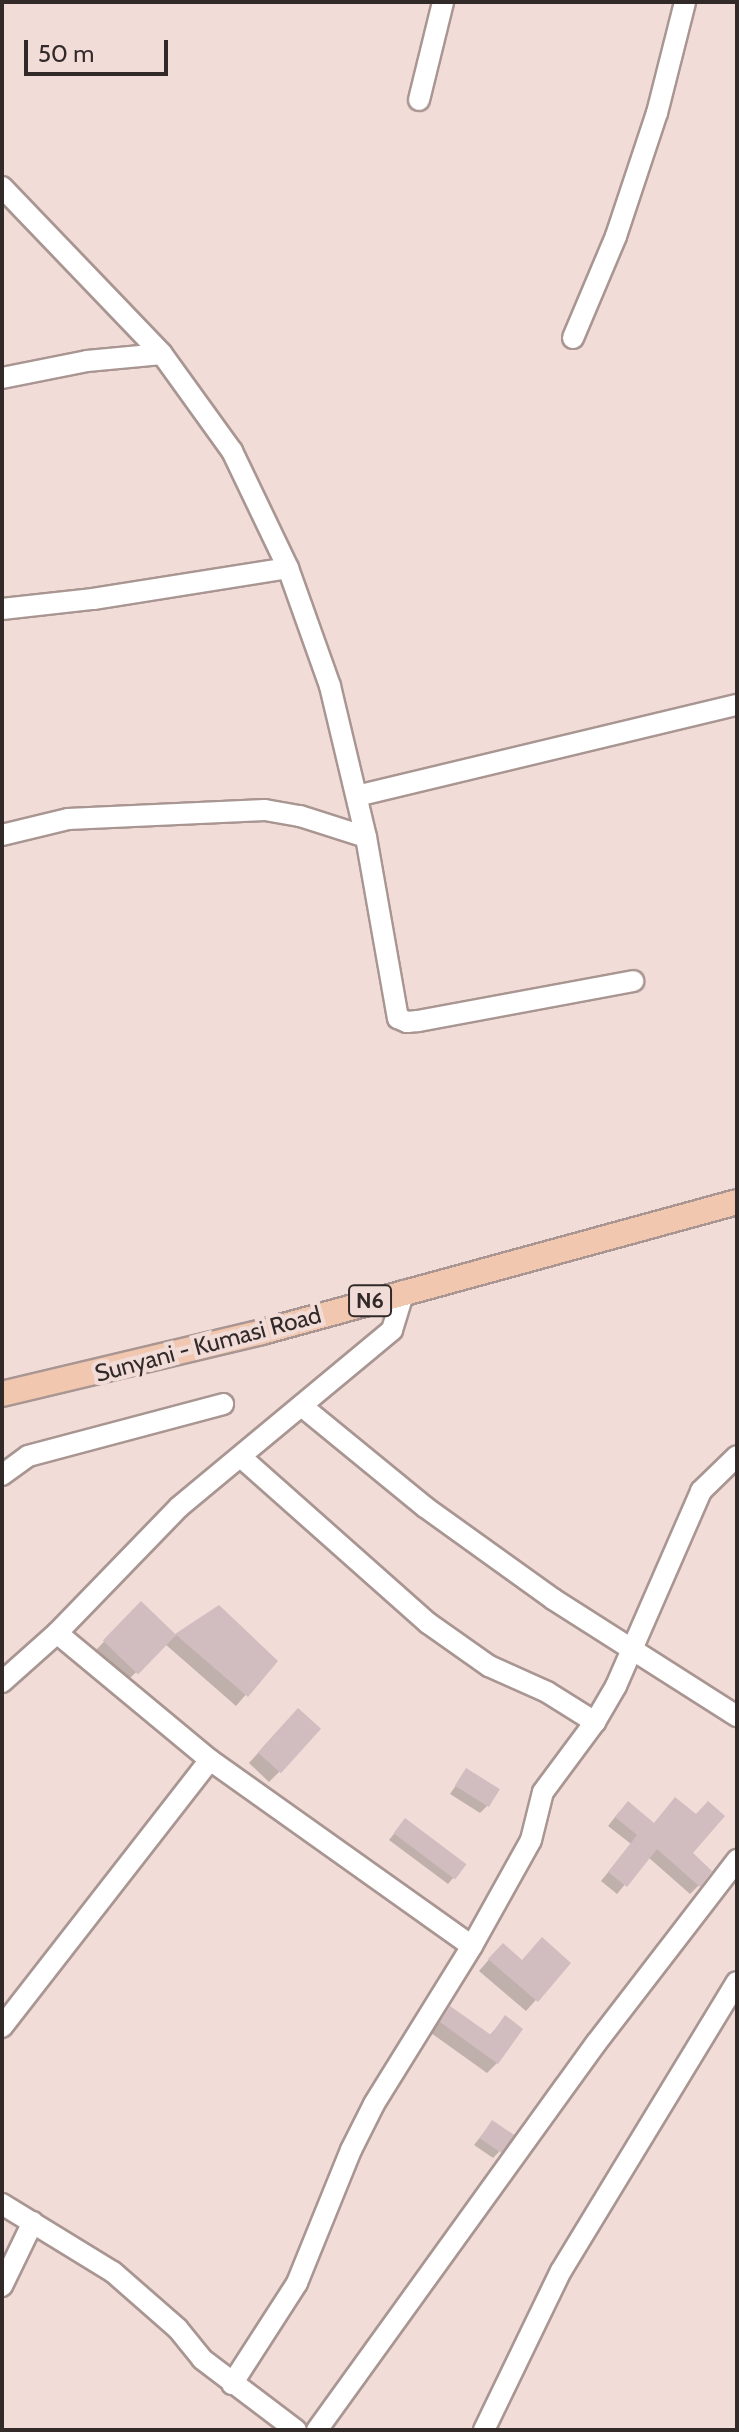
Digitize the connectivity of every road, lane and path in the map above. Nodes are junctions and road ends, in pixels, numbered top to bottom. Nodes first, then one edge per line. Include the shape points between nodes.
1 (443, 2) edge
2 (685, 2) edge
3 (419, 100) dead end
4 (2, 187) edge
5 (573, 338) dead end
6 (162, 354) junction
7 (2, 378) edge
8 (288, 568) junction
9 (2, 609) edge
10 (737, 705) edge
11 (357, 796) junction
12 (2, 835) edge
13 (366, 837) junction
14 (633, 981) dead end
15 (737, 1202) edge
16 (404, 1291) junction
17 (2, 1394) edge
18 (223, 1404) dead end
19 (303, 1407) junction
20 (242, 1458) junction
21 (733, 1466) edge
22 (2, 1475) edge
23 (57, 1633) junction
24 (631, 1651) junction
25 (2, 1682) edge
26 (737, 1716) edge
27 (595, 1722) junction
28 (210, 1760) junction
29 (737, 1860) edge
30 (472, 1946) junction
31 (737, 1982) edge
32 (9, 2006) edge
33 (2, 2027) edge
34 (2, 2204) edge
35 (33, 2222) junction
36 (2, 2286) edge
37 (232, 2384) junction
38 (290, 2428) edge
39 (317, 2430) edge
40 (484, 2430) edge

1 - 3 street
2 - 5 street via 657,113 616,236
4 - 6 street
6 - 7 street via 87,361
6 - 8 street via 232,451
8 - 9 street
8 - 11 street via 330,686
10 - 11 street
11 - 13 street
12 - 13 street via 68,819 265,810
13 - 14 street via 398,1018 418,1021
15 - 16 main road, Sunyani - Kumasi Road / N6
16 - 17 main road, Sunyani - Kumasi Road / N6 via 262,1332
16 - 19 street via 392,1330
18 - 22 street via 28,1456
19 - 20 street
19 - 24 street via 425,1507
20 - 23 street via 179,1507
20 - 27 street via 428,1623 489,1666 547,1692
21 - 24 street via 701,1491
23 - 25 street
23 - 28 street
24 - 26 street
24 - 27 street
27 - 30 street via 543,1792 531,1840
28 - 30 street
28 - 32 street
29 - 39 street via 597,2042
30 - 37 street via 374,2104 297,2283
31 - 40 street via 561,2271
32 - 33 street
34 - 35 street
35 - 36 street
35 - 37 street via 113,2272
37 - 38 street

